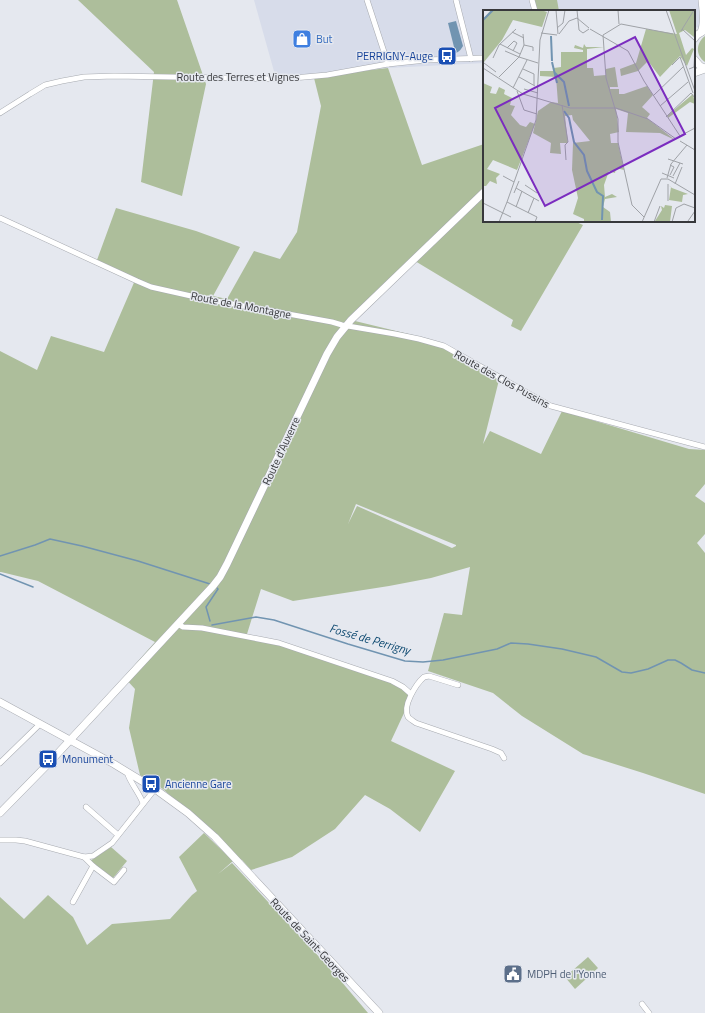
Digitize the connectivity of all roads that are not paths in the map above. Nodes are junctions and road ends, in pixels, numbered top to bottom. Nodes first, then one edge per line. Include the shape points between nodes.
1 (367, 0) edge
2 (456, 0) edge
3 (532, 0) edge
4 (702, 0) edge
5 (535, 10) edge
6 (698, 34) edge
7 (483, 58) edge
8 (470, 59) junction
9 (388, 64) junction
10 (695, 64) edge
11 (705, 68) edge
12 (695, 73) edge
13 (0, 113) edge
14 (483, 193) edge
15 (0, 218) edge
16 (346, 326) junction
17 (705, 448) edge
18 (178, 624) junction
19 (458, 685) dead end
20 (411, 694) junction
21 (1, 705) edge
22 (40, 724) junction
23 (70, 741) junction
24 (504, 758) dead end
25 (0, 763) edge
26 (129, 773) junction
27 (155, 789) junction
28 (143, 803) junction
29 (86, 807) dead end
30 (0, 813) edge
31 (118, 835) junction
32 (0, 840) edge
33 (84, 857) junction
34 (93, 866) junction
35 (124, 870) dead end
36 (73, 902) dead end
37 (642, 1004) dead end
38 (379, 1013) edge
39 (649, 1013) edge

1 - 9 street
2 - 8 street
3 - 5 street
4 - 6 street via 704,29
7 - 8 street, Route des Terres et Vignes
8 - 9 street, Route des Terres et Vignes
9 - 13 street, Route des Terres et Vignes via 327,75 282,79 84,77 45,85
10 - 11 street
11 - 12 street
14 - 16 street, Route d'Auxerre
15 - 16 street, Route de la Montagne via 151,287
16 - 17 street, Route des Clos Pussins via 444,346 551,406
16 - 18 street, Route d'Auxerre via 327,354 224,571
18 - 20 street via 183,627 202,628 279,643 392,681
18 - 23 street, Route d'Auxerre
19 - 20 street via 429,676 420,680
20 - 24 street via 407,714 416,723 492,749
21 - 22 street, Route de Saint-Georges
22 - 23 street, Route de Saint-Georges
22 - 25 street
23 - 26 street, Route de Saint-Georges
23 - 30 street, Route d'Auxerre
26 - 27 street, Route de Saint-Georges
26 - 28 street
27 - 28 street
27 - 38 street, Route de Saint-Georges via 215,837
28 - 31 street
29 - 31 street
31 - 33 street via 112,843 93,856
32 - 33 street via 25,841
33 - 34 street
34 - 35 street via 114,882
34 - 36 street
37 - 39 street

